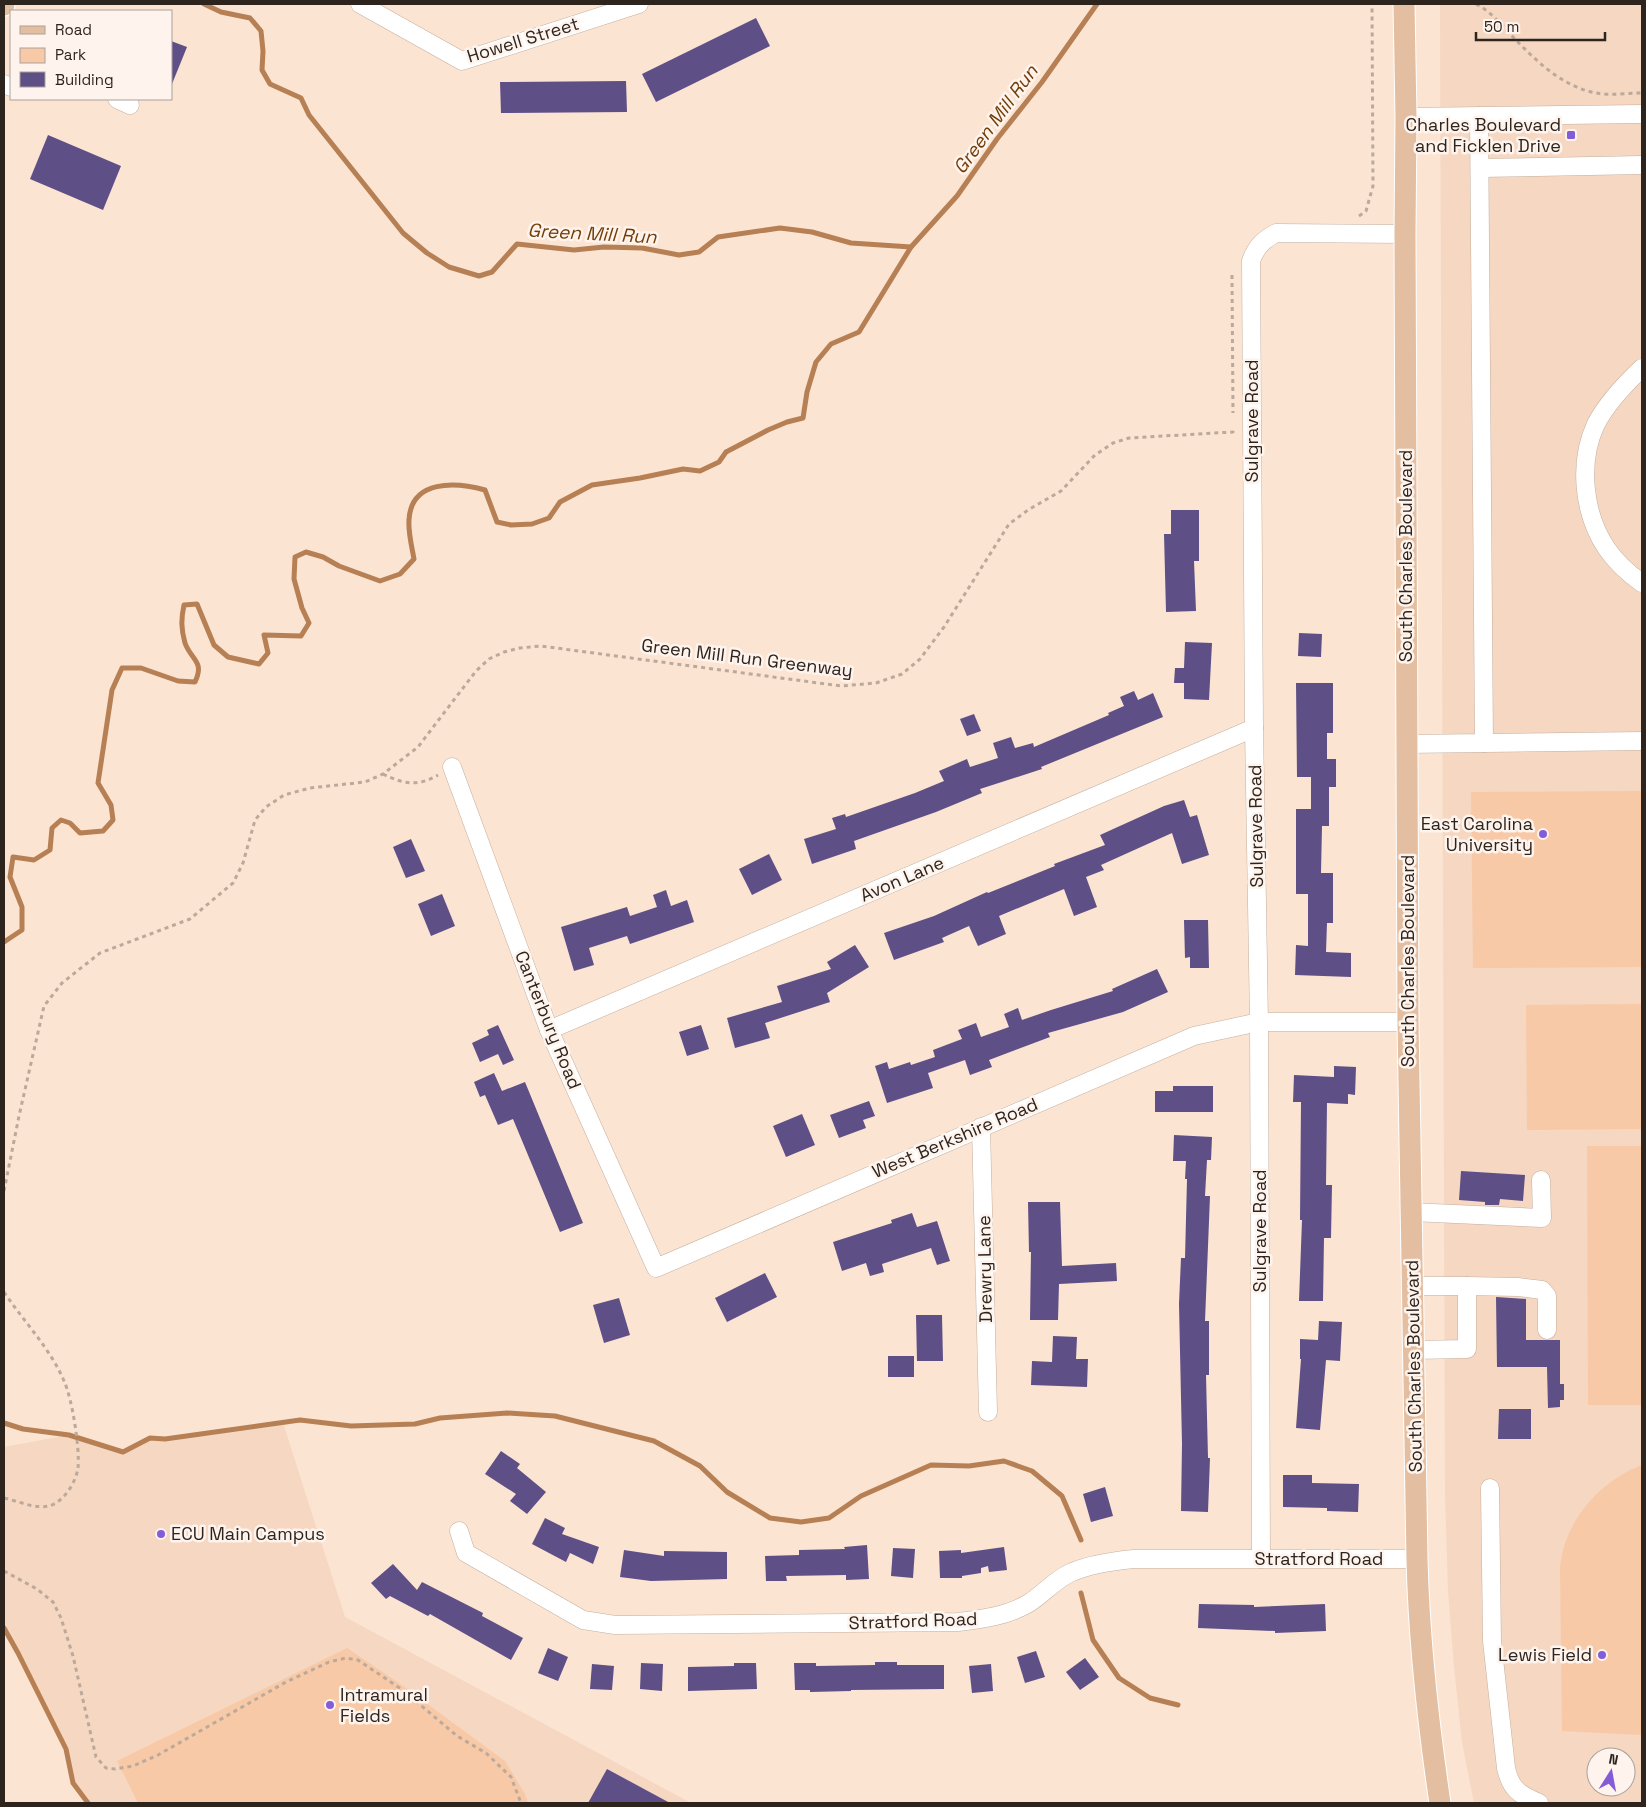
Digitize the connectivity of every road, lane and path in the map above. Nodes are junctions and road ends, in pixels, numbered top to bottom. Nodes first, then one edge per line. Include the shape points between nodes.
1 (360, 4) edge
2 (639, 4) edge
3 (1372, 4) edge
4 (1404, 4) edge
5 (1476, 4) edge
6 (1642, 93) edge
7 (1642, 114) edge
8 (1479, 116) junction
9 (1406, 117) junction
10 (1642, 165) edge
11 (1480, 168) junction
12 (1353, 218) dead end
13 (1405, 234) junction
14 (1232, 267) dead end
15 (1642, 368) edge
16 (1642, 583) edge
17 (1254, 728) junction
18 (1642, 741) edge
19 (1484, 743) junction
20 (1406, 744) junction
21 (452, 767) joint
22 (382, 774) junction
23 (1259, 1022) junction
24 (1408, 1022) junction
25 (549, 1030) junction
26 (982, 1126) junction
27 (1541, 1180) dead end
28 (4, 1191) edge
29 (1411, 1212) junction
30 (656, 1268) joint
31 (1412, 1286) junction
32 (1467, 1286) junction
33 (4, 1292) edge
34 (1547, 1330) dead end
35 (1413, 1350) junction
36 (988, 1412) dead end
37 (1490, 1488) dead end
38 (4, 1498) edge
39 (459, 1531) dead end
40 (1261, 1559) junction
41 (1417, 1559) junction
42 (4, 1572) edge
43 (521, 1803) edge
44 (1440, 1803) edge
45 (1538, 1803) edge

1 - 2 street, Howell Street via 462,61
3 - 12 path via 1373,186 1366,211
4 - 9 main road, South Charles Boulevard
5 - 6 path via 1543,66 1563,80 1597,93
7 - 8 street
8 - 9 street
8 - 11 street
9 - 13 main road, South Charles Boulevard
10 - 11 street
11 - 19 street
13 - 17 street, Sulgrave Road via 1276,233 1263,240 1251,261
13 - 20 main road, South Charles Boulevard
14 - 22 path, Green Mill Run Greenway via 1233,432 1129,438 1113,443 1095,455 1061,491 1009,524 944,626 920,659 902,674 876,683 841,686 541,646 520,648 489,659 476,671 418,747
15 - 16 street via 1596,425 1586,476 1591,515 1602,542
17 - 23 street, Sulgrave Road
17 - 25 street, Avon Lane
18 - 19 street
19 - 20 street
20 - 24 main road, South Charles Boulevard
21 - 22 path via 427,782 399,782
21 - 25 street, Canterbury Road
22 - 28 path, Green Mill Run Greenway via 365,782 310,788 284,795 266,807 256,820 243,863 233,883 190,919 100,953 62,983 44,1006
23 - 24 street, West Berkshire Road
23 - 26 street, West Berkshire Road via 1194,1036
23 - 40 street, Sulgrave Road
24 - 29 main road, South Charles Boulevard
25 - 30 street, Canterbury Road
26 - 30 street, West Berkshire Road
26 - 36 street, Drewry Lane
27 - 29 street via 1542,1218
29 - 31 main road, South Charles Boulevard
31 - 32 street
31 - 35 main road, South Charles Boulevard
32 - 34 street via 1542,1290 1547,1296
32 - 35 street via 1467,1349
33 - 38 path via 54,1360 65,1382 78,1450 78,1468 72,1484 64,1496 50,1506 35,1506
35 - 41 main road, South Charles Boulevard
37 - 45 street via 1492,1640 1506,1768 1512,1787
39 - 40 street, Stratford Road via 466,1553 583,1620 615,1625 958,1622 1011,1612 1068,1574 1089,1566 1134,1559
40 - 41 street, Stratford Road
41 - 44 main road, South Charles Boulevard via 1423,1678
42 - 43 path via 37,1589 53,1602 73,1656 96,1758 106,1768 133,1766 158,1755 286,1682 329,1662 346,1658 358,1660 404,1691 456,1736 486,1753 511,1777

